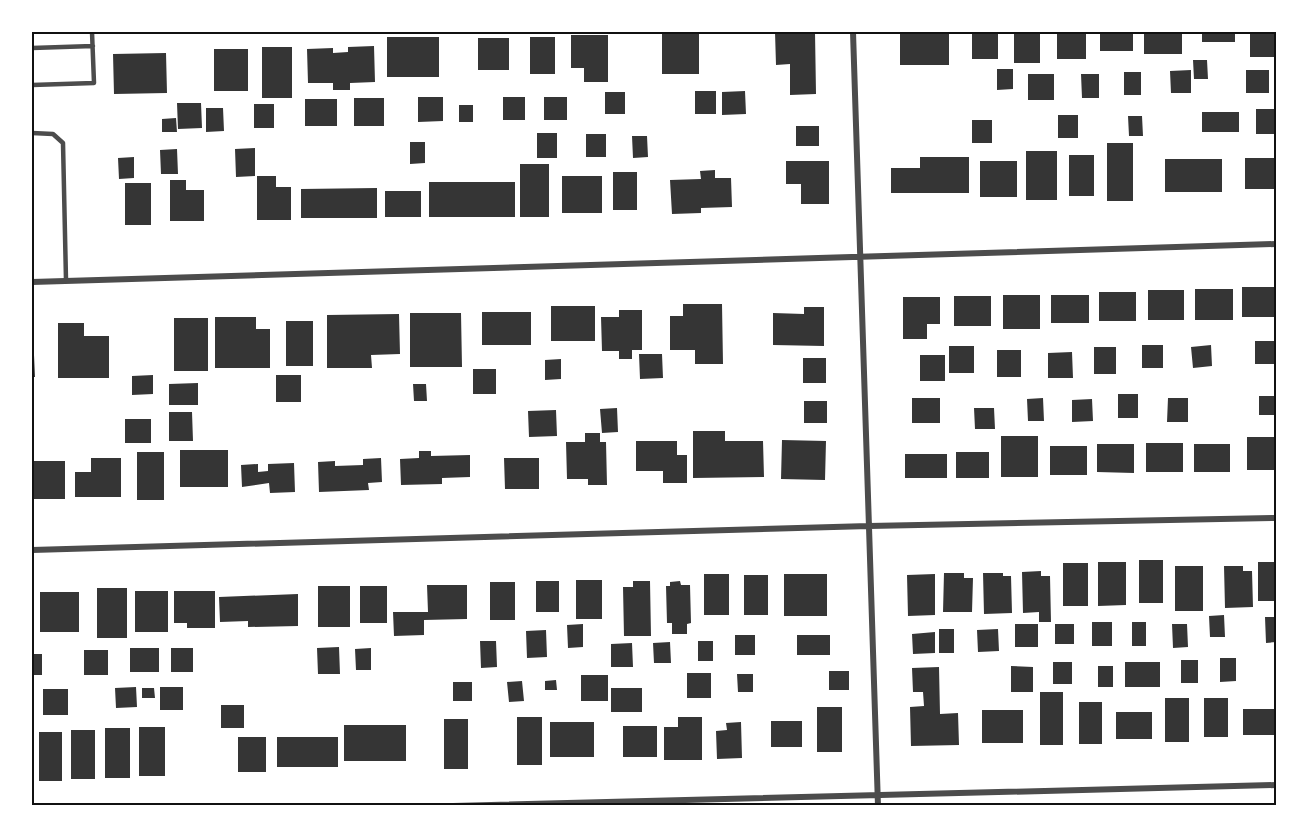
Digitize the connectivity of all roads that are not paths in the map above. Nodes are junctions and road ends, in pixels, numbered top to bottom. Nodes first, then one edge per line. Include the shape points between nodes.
1 (92, 32) edge
2 (853, 32) edge
3 (93, 46) junction
4 (32, 48) edge
5 (32, 85) edge
6 (32, 133) edge
7 (1276, 244) edge
8 (859, 255) junction
9 (66, 280) junction
10 (32, 282) edge
11 (1276, 518) edge
12 (869, 526) junction
13 (32, 550) edge
14 (1276, 785) edge
15 (877, 793) junction
16 (453, 806) edge
17 (878, 806) edge

1 - 3 lane
2 - 8 street
3 - 4 lane
3 - 5 lane via 94,83
6 - 9 lane via 53,134 63,143
7 - 8 street
8 - 9 street
8 - 12 street
9 - 10 street
11 - 12 street
12 - 13 street
12 - 15 street
14 - 15 street
15 - 16 street
15 - 17 street

